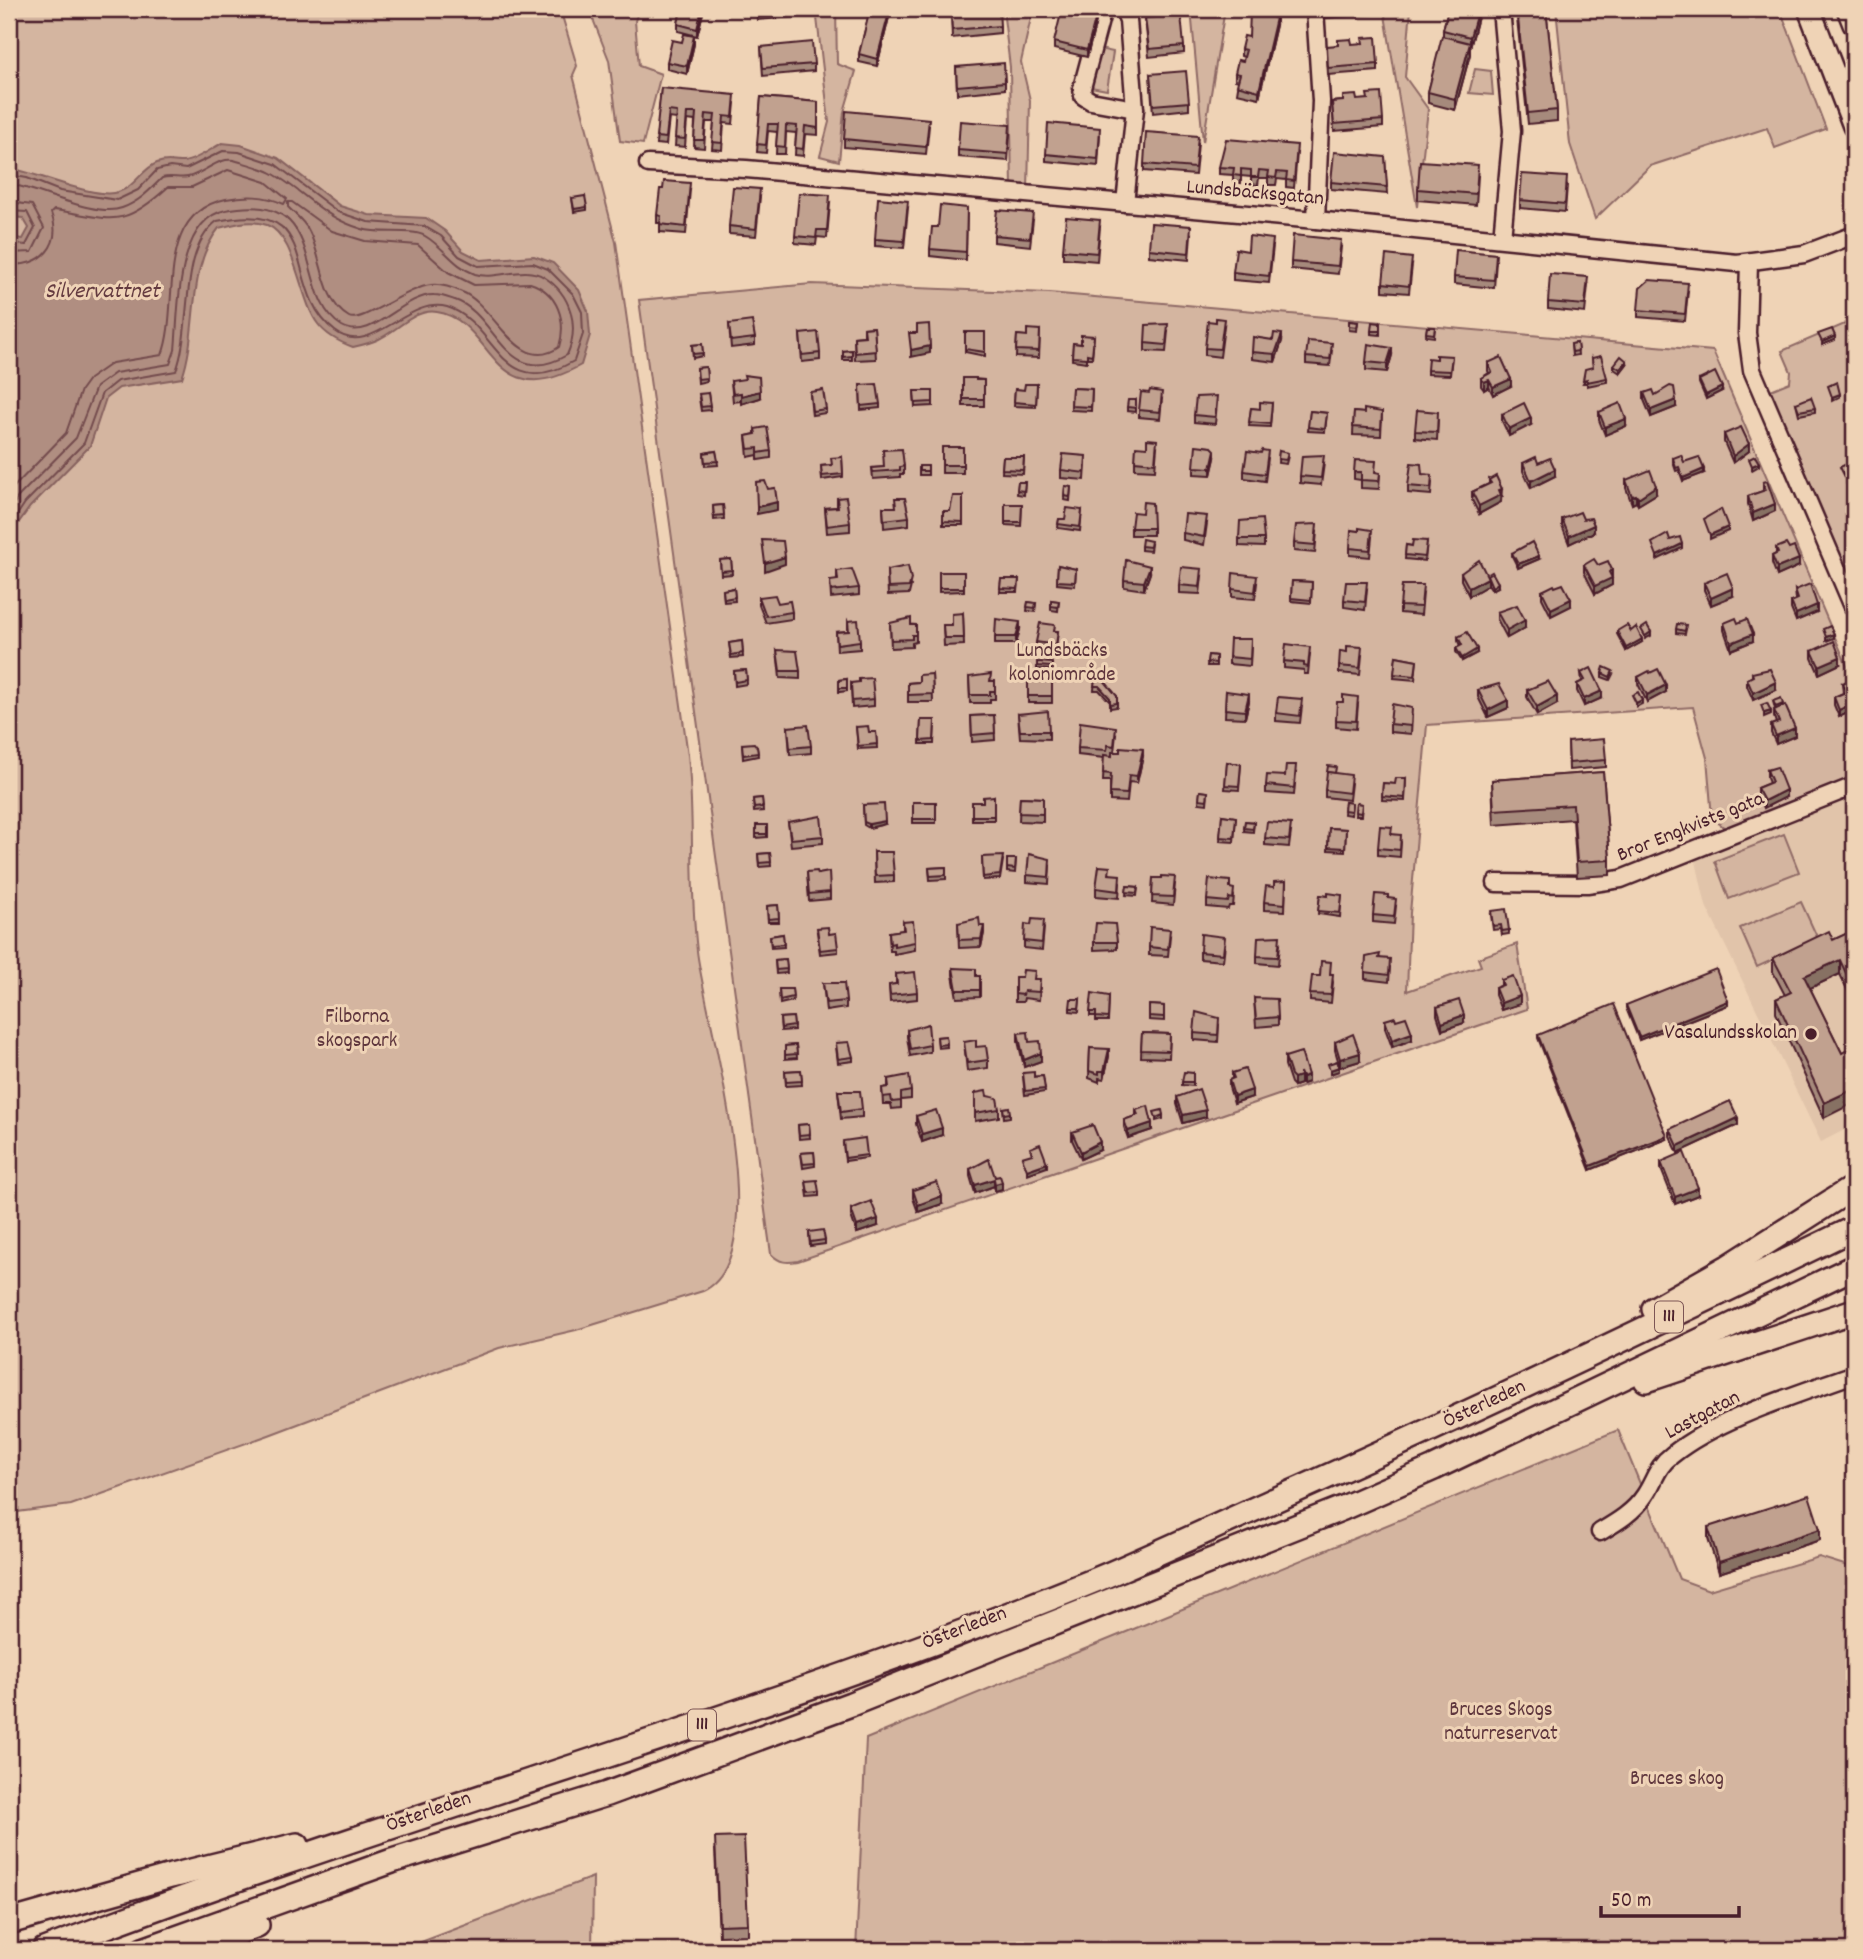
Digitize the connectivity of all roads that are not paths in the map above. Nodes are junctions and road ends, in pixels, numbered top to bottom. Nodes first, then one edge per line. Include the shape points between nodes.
1 (1103, 9) edge
2 (1123, 9) edge
3 (1315, 9) edge
4 (1501, 9) edge
5 (1809, 9) edge
6 (1848, 9) edge
7 (1854, 24) edge
8 (1135, 109) junction
9 (1854, 126) edge
10 (648, 164) dead end
11 (1125, 203) junction
12 (1317, 220) junction
13 (1854, 235) edge
14 (1502, 238) junction
15 (1749, 263) junction
16 (1854, 609) edge
17 (1854, 786) edge
18 (1496, 883) dead end
19 (1854, 1187) edge
20 (1854, 1228) edge
21 (1854, 1267) edge
22 (1854, 1311) edge
23 (1854, 1374) edge
24 (1483, 1406) junction
25 (1553, 1411) junction
26 (1600, 1532) dead end
27 (436, 1810) junction
28 (483, 1833) junction
29 (9, 1922) edge
30 (44, 1950) edge
31 (143, 1950) edge
32 (195, 1950) edge

1 - 8 street via 1083,96
2 - 8 street via 1128,20
3 - 12 street via 1321,101
4 - 14 street via 1512,131
5 - 9 main road
6 - 7 main road
8 - 11 street
10 - 11 street, Lundsbäcksgatan
11 - 12 street, Lundsbäcksgatan
12 - 14 street, Lundsbäcksgatan
13 - 15 street, Lundsbäcksgatan via 1804,254
14 - 15 street, Lundsbäcksgatan
15 - 16 street via 1747,333 1752,370
17 - 18 street, Bror Engkvists gata via 1621,879 1587,884
19 - 24 main road via 1728,1267
20 - 24 main road, Österleden / 111
21 - 25 main road, Österleden / 111
22 - 25 main road
23 - 26 street, Lastgatan via 1766,1407 1675,1452 1662,1463 1641,1501
24 - 27 main road, Österleden / 111 via 1098,1579 741,1713
25 - 28 main road, Österleden / 111 via 1343,1508 864,1699 607,1794
27 - 29 main road
27 - 30 main road, Österleden / 111
28 - 31 main road, Österleden / 111
28 - 32 main road

